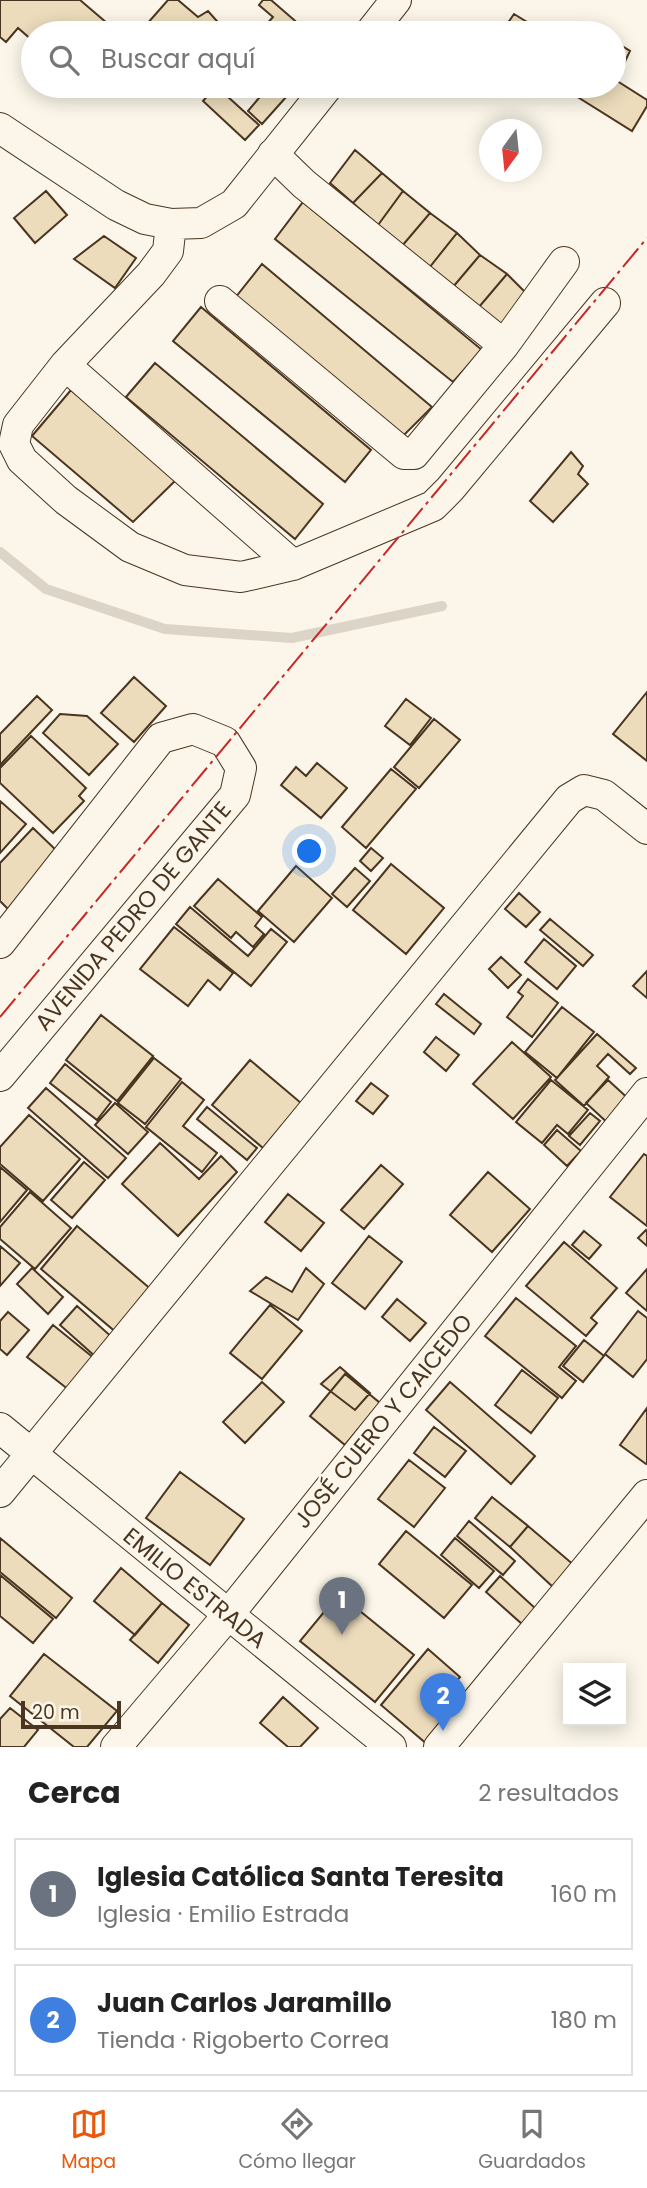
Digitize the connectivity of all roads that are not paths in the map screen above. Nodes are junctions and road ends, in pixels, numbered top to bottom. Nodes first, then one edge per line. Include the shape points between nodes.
1 (396, 0) edge
2 (379, 21) edge
3 (318, 98) edge
4 (0, 128) edge
5 (273, 154) junction
6 (171, 224) junction
7 (564, 262) dead end
8 (220, 301) dead end
9 (605, 303) dead end
10 (504, 345) junction
11 (65, 365) junction
12 (293, 565) junction
13 (647, 829) edge
14 (0, 943) edge
15 (0, 1076) edge
16 (647, 1093) edge
17 (0, 1428) edge
18 (32, 1455) junction
19 (0, 1492) edge
20 (647, 1495) edge
21 (228, 1615) junction
22 (116, 1747) edge
23 (391, 1747) edge
24 (439, 1747) edge

1 - 2 street
3 - 5 street
4 - 6 street via 116,205 145,219
5 - 6 street via 234,204 201,223
5 - 10 street
6 - 11 street via 168,251 151,274
7 - 10 street
8 - 10 street via 404,454 414,454
9 - 12 street via 433,506
11 - 12 street
11 - 12 street via 18,425 14,444 22,460 66,500 130,547 185,570 241,577
13 - 18 street via 604,795 584,790 569,799
14 - 15 street, AVENIDA PEDRO DE GANTE via 161,738 193,729 225,742 241,768 235,795
16 - 21 street, JOSÉ CUERO Y CAICEDO
17 - 18 street, EMILIO ESTRADA
18 - 19 street
18 - 21 street, EMILIO ESTRADA
20 - 24 street
21 - 22 street, JOSÉ CUERO Y CAICEDO
21 - 23 street, EMILIO ESTRADA

